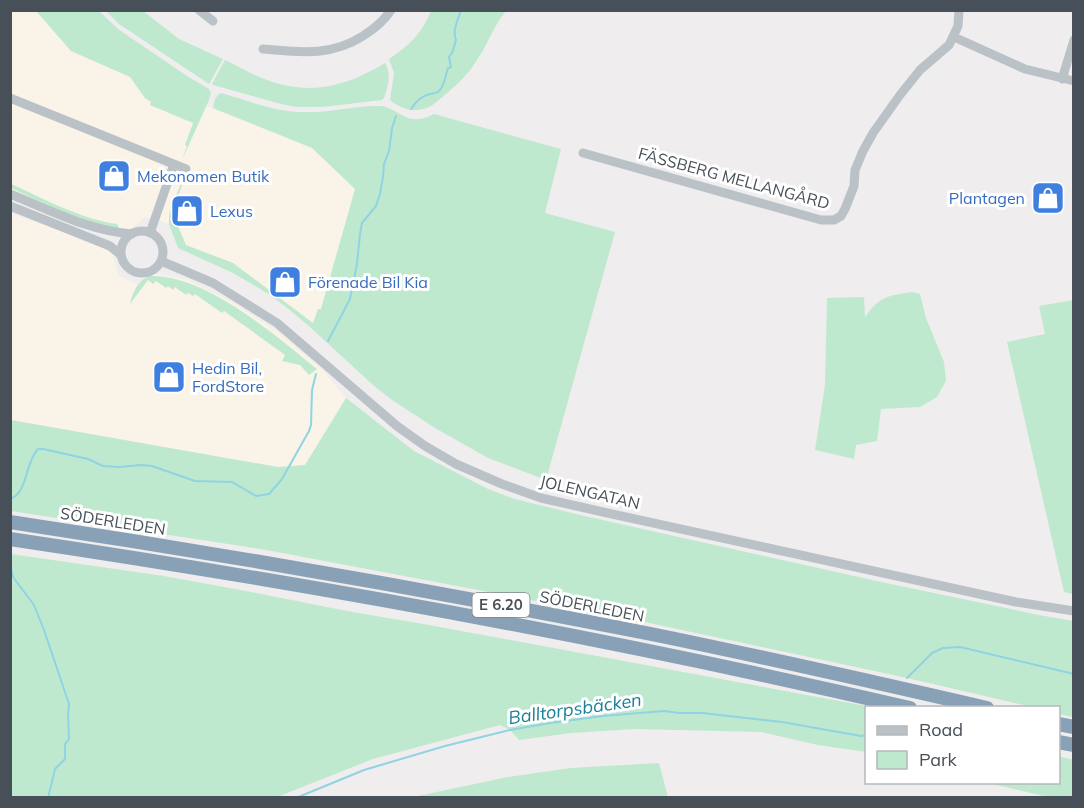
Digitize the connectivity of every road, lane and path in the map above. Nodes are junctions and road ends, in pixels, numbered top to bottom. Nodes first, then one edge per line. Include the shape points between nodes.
1 (199, 10) edge
2 (391, 10) edge
3 (959, 10) edge
4 (213, 21) dead end
5 (954, 37) junction
6 (1074, 40) edge
7 (262, 49) dead end
8 (1062, 79) junction
9 (1074, 81) edge
10 (10, 98) edge
11 (583, 153) dead end
12 (174, 164) junction
13 (186, 169) dead end
14 (10, 194) edge
15 (10, 206) edge
16 (150, 233) junction
17 (132, 234) junction
18 (121, 255) junction
19 (161, 261) junction
20 (10, 522) edge
21 (10, 539) edge
22 (1074, 611) edge
23 (901, 706) edge
24 (978, 706) edge

1 - 4 street
2 - 7 street via 369,33 344,47 315,52
3 - 5 street
5 - 8 street via 1025,69
5 - 11 street, FÄSSBERG MELLANGÅRD via 920,70 873,133 855,170 854,186 845,209 834,220 821,220
6 - 8 street
8 - 9 street
10 - 12 street
12 - 13 street
12 - 16 street
14 - 17 street via 90,226
15 - 18 street via 110,246
16 - 17 street
16 - 19 street via 161,245
17 - 18 street via 123,243
18 - 19 street via 125,265 138,273 150,271
19 - 22 street, JOLENGATAN via 244,301 277,323 410,436 456,464 502,484 541,498 603,512
20 - 24 highway, SÖDERLEDEN / E 6.20 via 496,604
21 - 23 highway, SÖDERLEDEN / E 6.20 via 275,581 592,639

